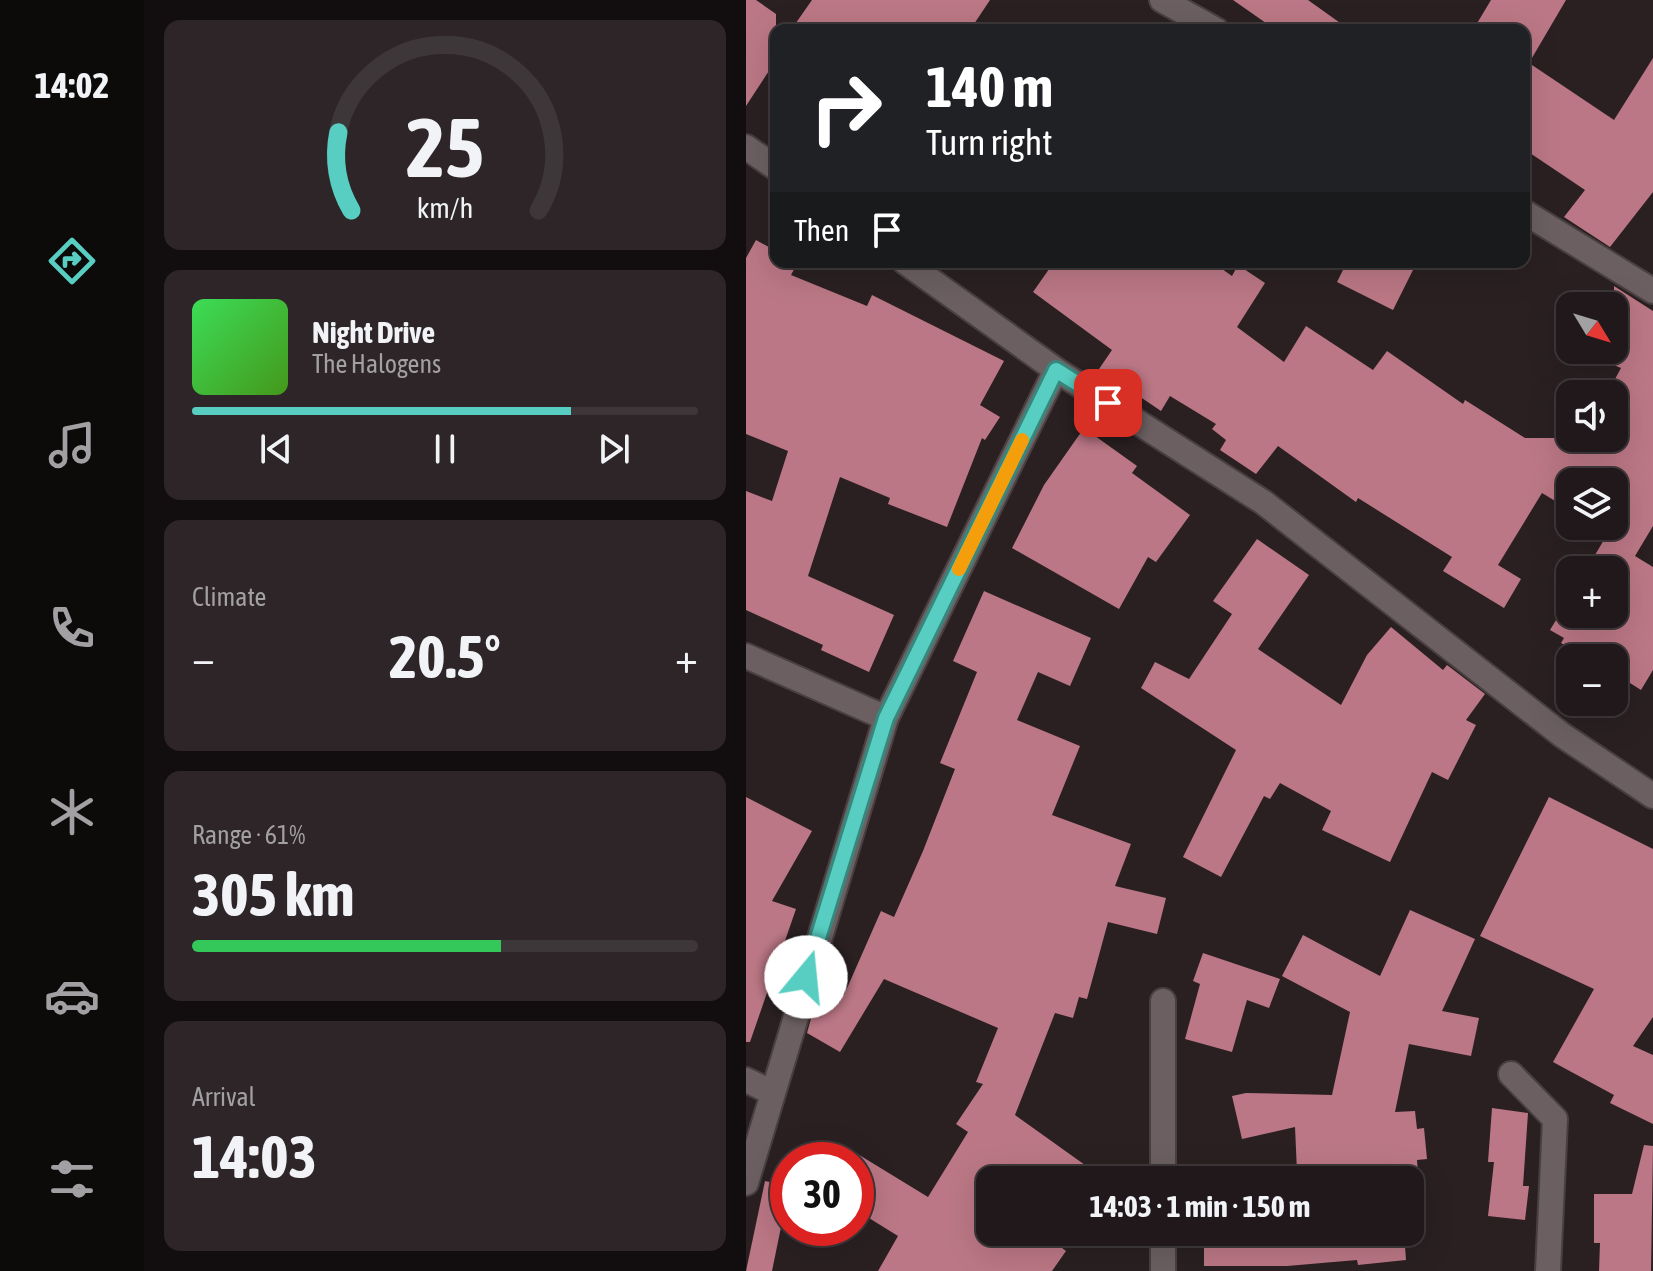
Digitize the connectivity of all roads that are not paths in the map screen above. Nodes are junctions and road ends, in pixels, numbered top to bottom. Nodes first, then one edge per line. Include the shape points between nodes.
1 (1162, 0) edge
2 (1205, 24) edge
3 (746, 147) edge
4 (770, 164) edge
5 (1530, 216) edge
6 (913, 268) edge
7 (1653, 291) edge
8 (1056, 370) junction
9 (746, 656) edge
10 (886, 718) junction
11 (1653, 796) edge
12 (1163, 1001) dead end
13 (1511, 1074) dead end
14 (746, 1080) edge
15 (771, 1092) junction
16 (1163, 1166) edge
17 (746, 1183) edge
18 (1163, 1246) edge
19 (1163, 1271) edge
20 (1548, 1271) edge

1 - 2 street
3 - 4 street
5 - 7 street
6 - 8 street
8 - 10 street
8 - 11 street via 1263,502 1562,735
9 - 10 street
10 - 15 street
12 - 16 street
13 - 20 street via 1555,1119
14 - 15 street
15 - 17 street
18 - 19 street

